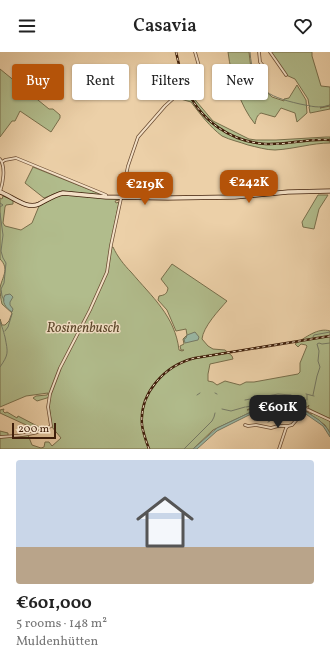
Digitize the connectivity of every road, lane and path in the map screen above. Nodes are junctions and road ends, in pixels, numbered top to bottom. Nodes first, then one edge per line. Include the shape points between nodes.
1 (195, 52) edge
2 (259, 52) edge
3 (270, 52) edge
4 (262, 64) edge
5 (286, 75) dead end
6 (0, 159) edge
7 (2, 162) junction
8 (330, 191) edge
9 (0, 192) edge
10 (106, 197) junction
11 (121, 197) junction
12 (330, 420) edge
13 (244, 424) dead end
14 (288, 426) junction
15 (0, 437) edge
16 (279, 449) edge

1 - 11 street via 199,66 198,76 165,106 138,137
2 - 4 street
3 - 5 street
6 - 7 street
7 - 9 street via 3,181
7 - 10 street via 16,158
8 - 11 main road via 235,197
9 - 10 main road via 20,202 34,205 63,193
10 - 11 main road
11 - 15 street via 106,276 52,386 48,407 51,423 49,427 27,434
12 - 14 street via 306,410
13 - 14 street via 271,428
14 - 16 street

